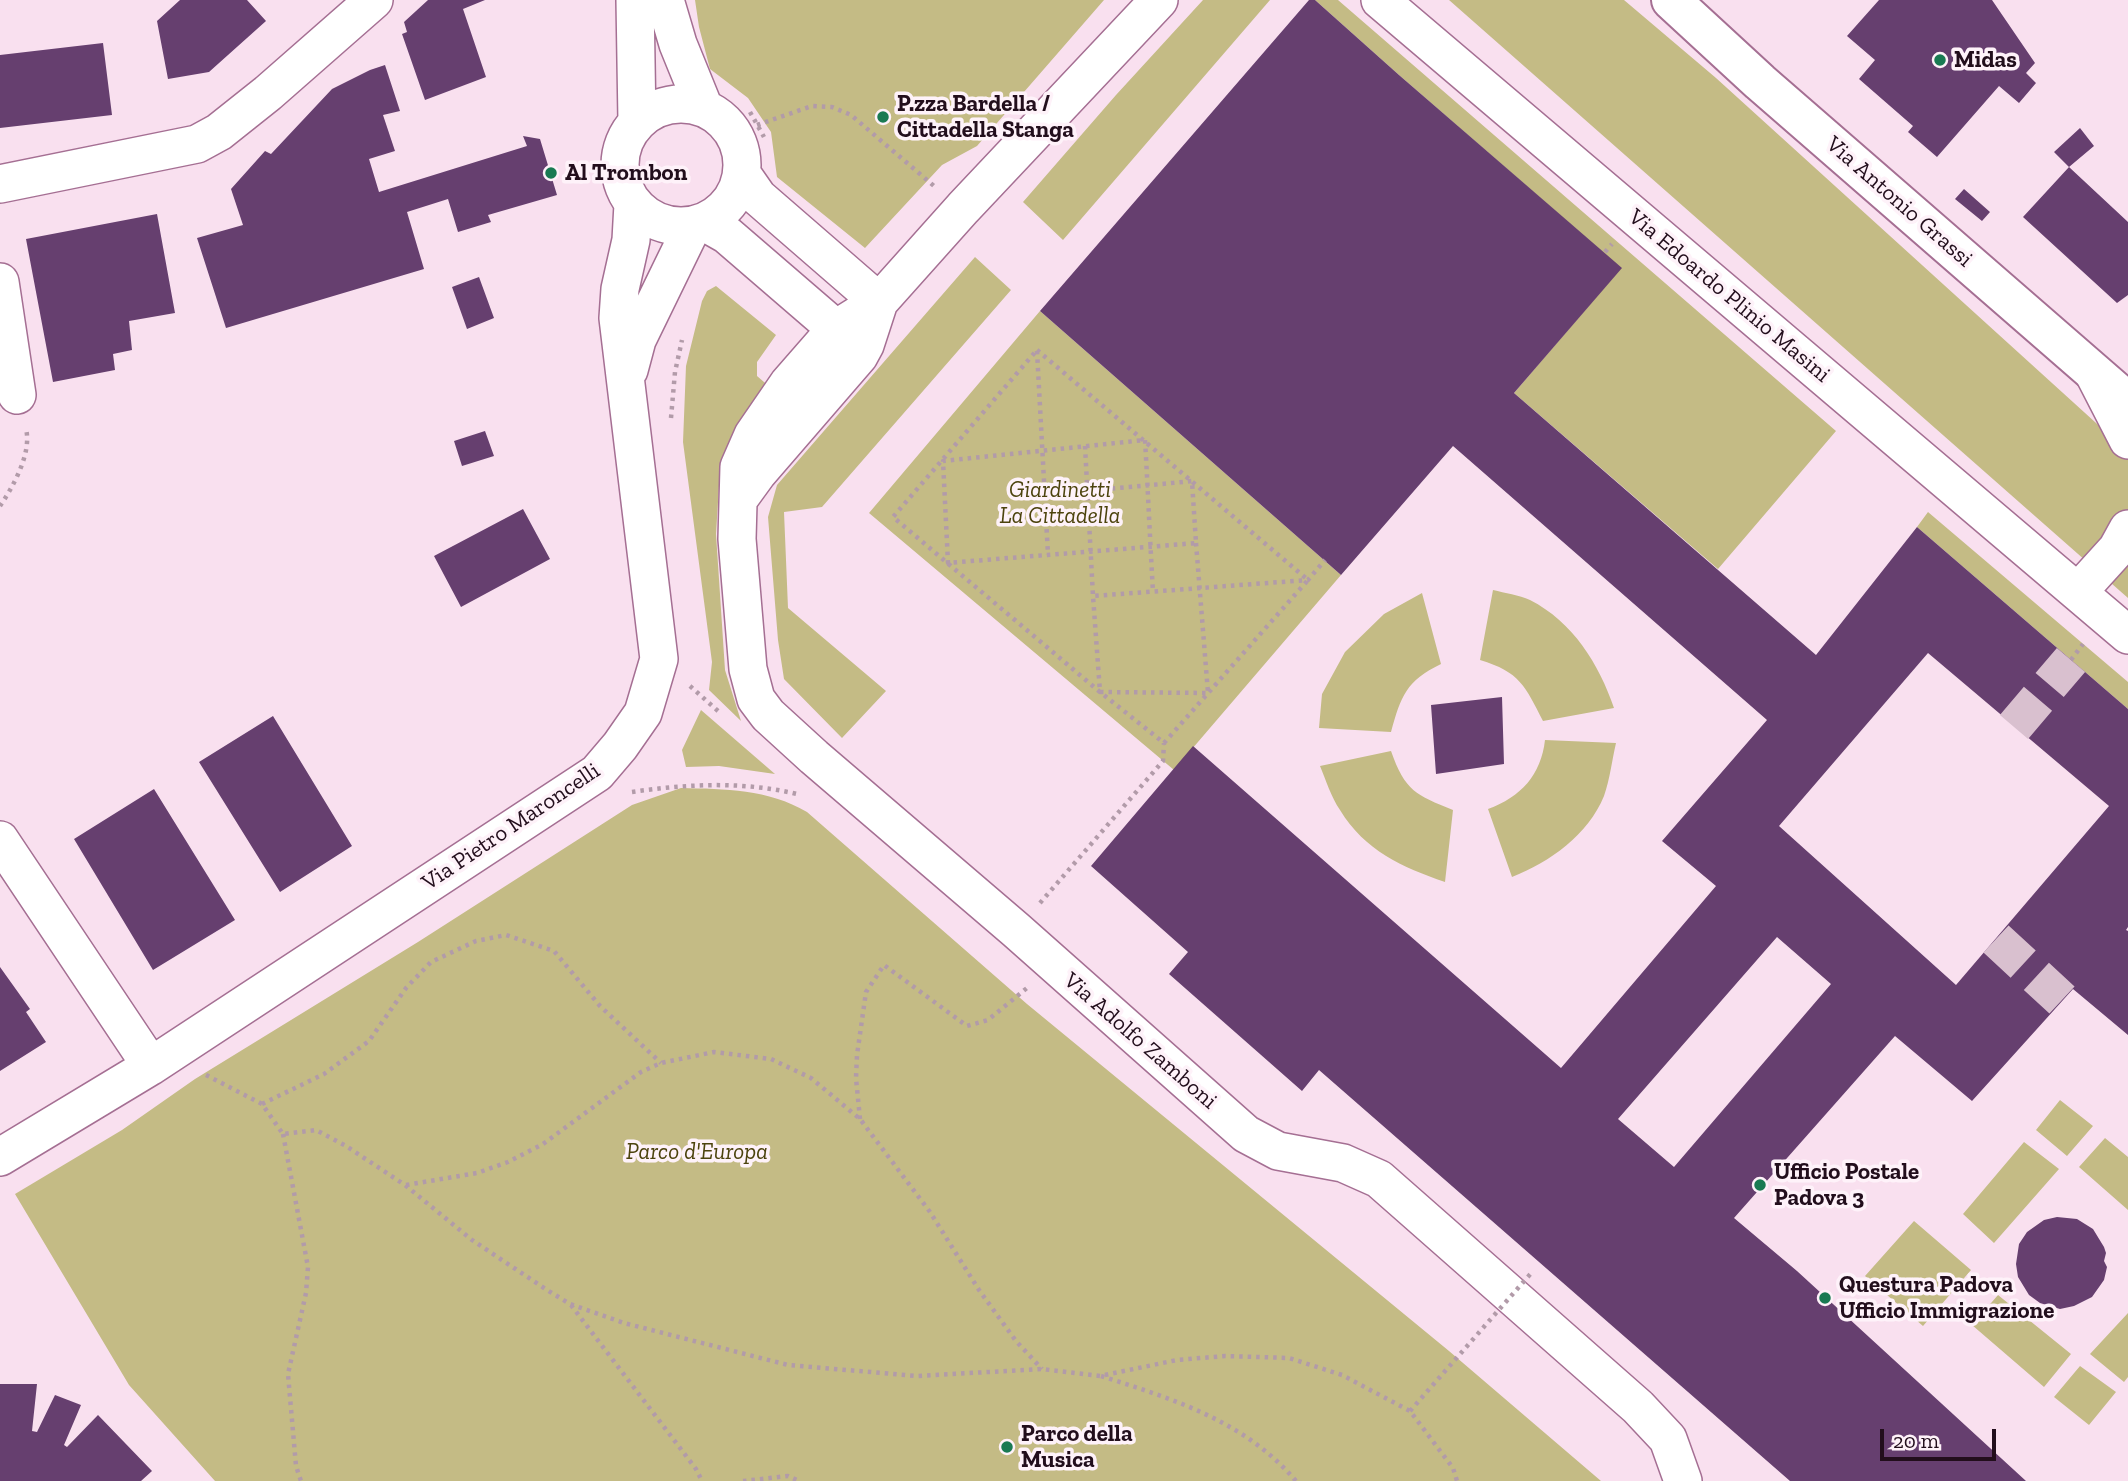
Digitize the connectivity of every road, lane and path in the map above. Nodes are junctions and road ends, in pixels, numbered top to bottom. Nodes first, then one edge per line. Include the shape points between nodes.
1 (374, 0) edge
2 (635, 0) edge
3 (665, 0) edge
4 (1158, 0) edge
5 (1380, 0) edge
6 (1671, 0) edge
7 (704, 108) junction
8 (750, 112) dead end
9 (637, 122) junction
10 (757, 125) junction
11 (764, 137) dead end
12 (742, 174) junction
13 (0, 184) edge
14 (935, 187) dead end
15 (633, 204) junction
16 (699, 224) junction
17 (0, 282) edge
18 (879, 302) junction
19 (836, 329) junction
20 (683, 337) dead end
21 (1037, 350) junction
22 (2093, 371) junction
23 (627, 378) junction
24 (17, 395) joint
25 (2128, 402) edge
26 (671, 420) dead end
27 (1146, 440) junction
28 (2128, 440) edge
29 (1085, 446) junction
30 (1042, 450) junction
31 (943, 461) junction
32 (1192, 481) junction
33 (1148, 485) junction
34 (1087, 491) junction
35 (1044, 495) junction
36 (738, 499) junction
37 (0, 506) edge
38 (2128, 530) edge
39 (1196, 543) junction
40 (1151, 547) junction
41 (1091, 552) junction
42 (1048, 555) junction
43 (1325, 560) dead end
44 (948, 563) junction
45 (1308, 580) junction
46 (1200, 588) junction
47 (1153, 592) junction
48 (2078, 592) junction
49 (1093, 596) junction
50 (2128, 635) edge
51 (2083, 644) dead end
52 (2071, 660) tunnel mouth
53 (687, 684) dead end
54 (1100, 692) junction
55 (1208, 693) junction
56 (682, 695) dead end
57 (1164, 743) junction
58 (632, 783) dead end
59 (803, 795) dead end
60 (0, 840) edge
61 (1016, 930) junction
62 (1017, 996) dead end
63 (661, 1063) junction
64 (151, 1066) junction
65 (198, 1072) dead end
66 (262, 1104) junction
67 (860, 1119) junction
68 (284, 1134) junction
69 (0, 1157) edge
70 (405, 1185) junction
71 (1533, 1271) dead end
72 (570, 1304) junction
73 (1042, 1369) junction
74 (1100, 1376) junction
75 (1410, 1411) junction
76 (301, 1481) edge
77 (702, 1481) edge
78 (743, 1481) edge
79 (799, 1481) edge
80 (1296, 1481) edge
81 (1457, 1481) edge
82 (1683, 1481) edge

1 - 13 street via 248,109 197,144
2 - 9 street
3 - 7 street
4 - 18 street
5 - 48 street, Via Edoardo Plinio Masini
6 - 22 street, Via Antonio Grassi
7 - 9 street via 668,105
7 - 12 street via 734,134 742,153
8 - 10 path
9 - 15 street via 619,162
10 - 11 path
10 - 14 path via 812,106 832,107 851,115
12 - 16 street via 730,203
12 - 18 street via 758,197
15 - 16 street via 661,223
15 - 23 street, Via Pietro Maroncelli via 618,318
16 - 19 street via 727,235
16 - 23 street, Via Pietro Maroncelli via 637,340
17 - 24 street
18 - 19 street
18 - 36 street via 859,356
19 - 36 street, Via Adolfo Zamboni via 788,384 753,435 739,467
20 - 26 path
21 - 27 path
21 - 30 path
21 - 31 path
22 - 25 street, Via Antonio Grassi
22 - 28 street
23 - 64 street, Via Pietro Maroncelli via 659,659 643,713 597,773
24 - 37 path via 28,437 22,464
27 - 29 path
27 - 32 path
27 - 33 path
29 - 30 path
29 - 34 path
30 - 31 path
30 - 35 path
31 - 44 path
31 - 44 path via 894,517
32 - 33 path
32 - 39 path
32 - 45 path
33 - 34 path
33 - 40 path
34 - 35 path
34 - 41 path
35 - 42 path
36 - 61 street, Via Adolfo Zamboni via 748,669 756,699 814,757
38 - 48 street
39 - 40 path
39 - 46 path
40 - 41 path
40 - 47 path
41 - 42 path
41 - 49 path
42 - 44 path
43 - 45 path
44 - 54 path
45 - 46 path
45 - 55 path
46 - 47 path
46 - 55 path
47 - 49 path
48 - 50 street, Via Edoardo Plinio Masini
49 - 54 path
51 - 52 path
53 - 56 path
54 - 55 path
54 - 57 path
55 - 57 path
57 - 61 path via 1163,761
58 - 59 path via 624,793 681,785 746,786
60 - 64 street
61 - 82 street, Via Adolfo Zamboni via 1246,1134 1278,1151 1343,1164 1378,1179 1638,1407 1668,1439
62 - 67 path via 988,1020 967,1026 884,965 866,992 857,1055
63 - 66 path via 600,1006 554,951 506,935 475,941 430,962 369,1041 324,1074
63 - 67 path via 715,1052 771,1059 811,1079
63 - 70 path via 641,1072 543,1144 508,1162 477,1173
64 - 69 street, Via Pietro Maroncelli
65 - 66 path
66 - 68 path
67 - 73 path via 930,1212 1016,1341
68 - 70 path via 317,1130
68 - 76 path via 309,1267 288,1374
70 - 72 path via 472,1240
71 - 75 path, bridge
72 - 73 path via 624,1323 788,1365 917,1376
72 - 77 path
73 - 74 path
74 - 75 path via 1177,1360 1289,1358 1342,1375
74 - 80 path via 1197,1408 1258,1444
75 - 81 path via 1453,1468
78 - 79 path via 788,1476

